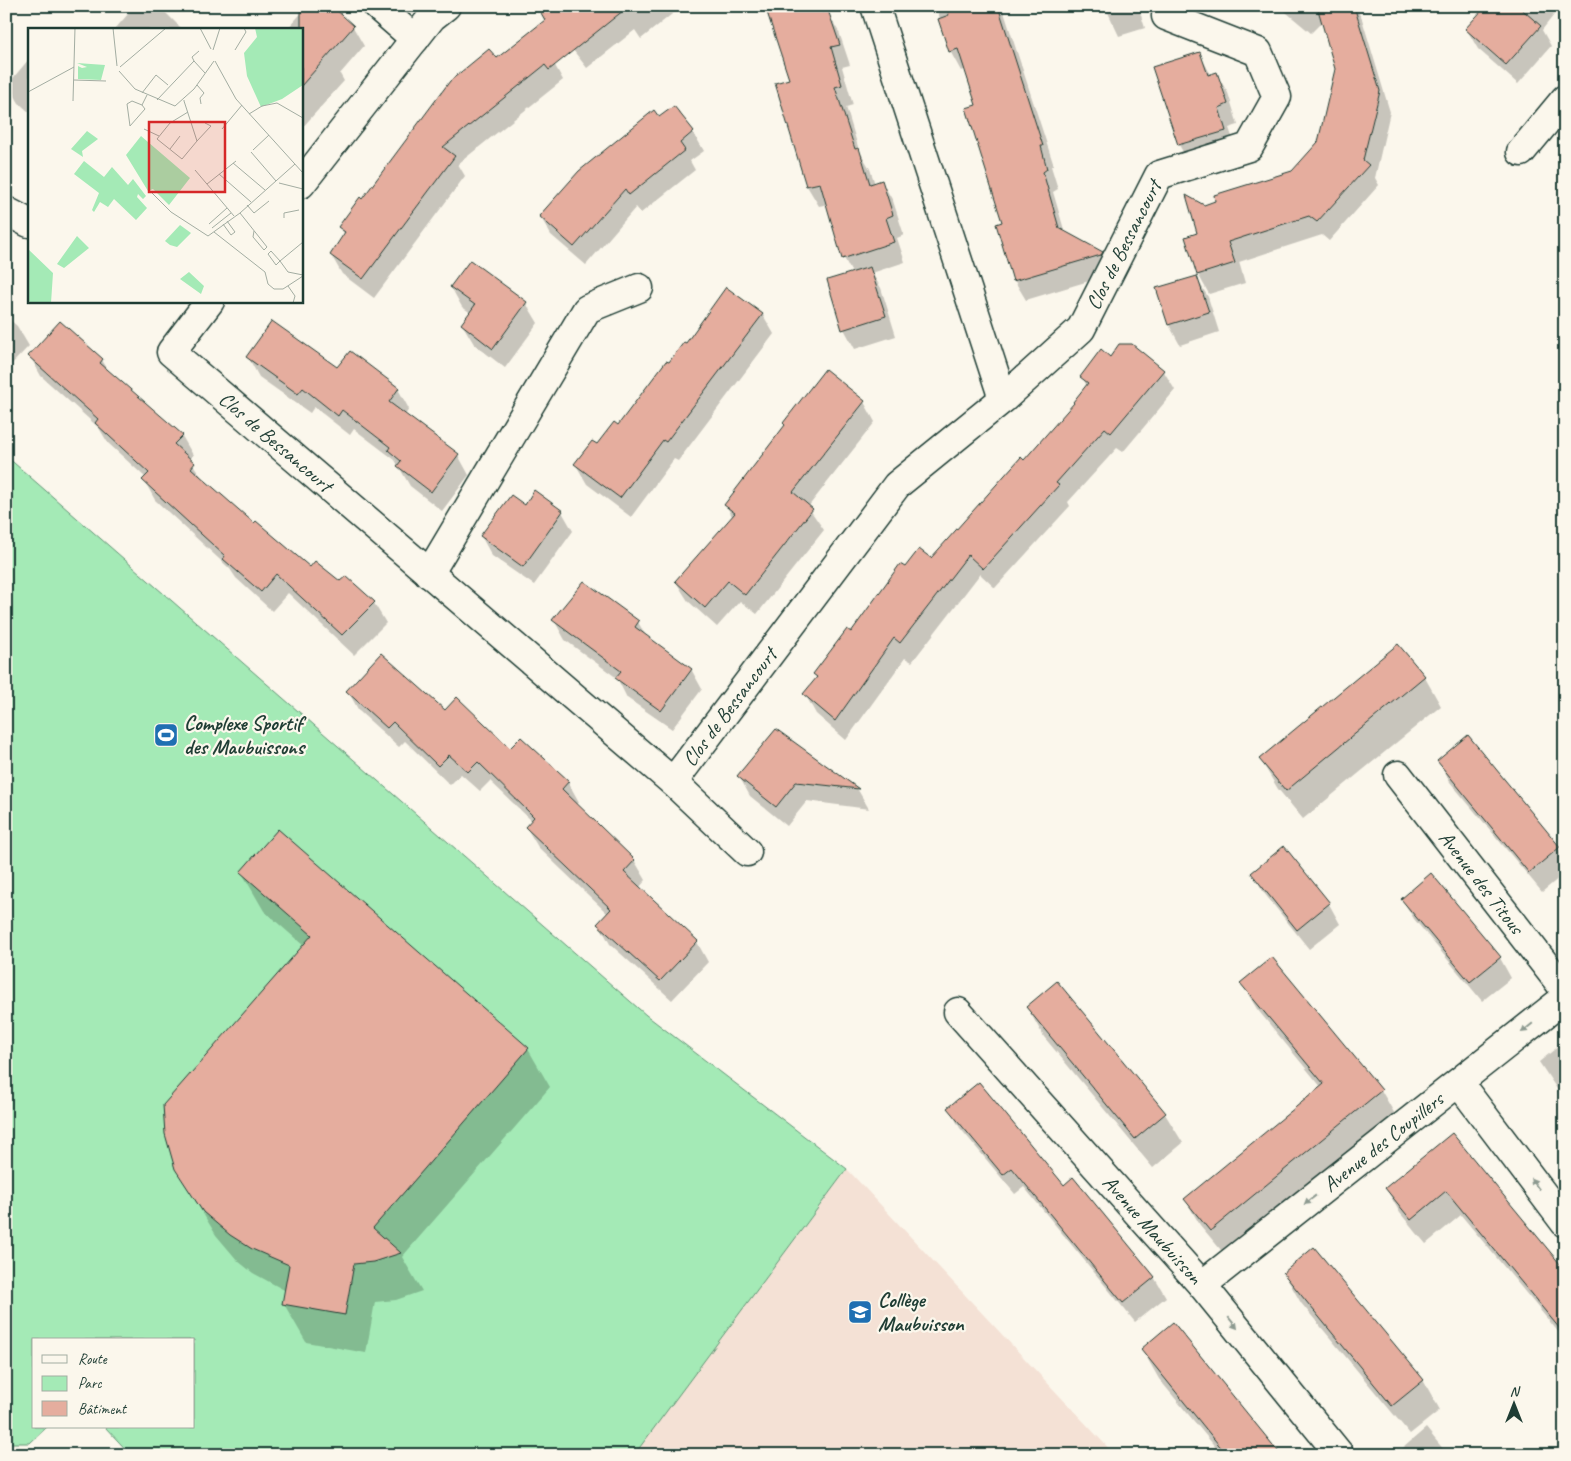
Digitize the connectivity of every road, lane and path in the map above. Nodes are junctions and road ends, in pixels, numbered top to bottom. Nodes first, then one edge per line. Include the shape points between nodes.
1 (377, 6) edge
2 (446, 6) edge
3 (875, 6) edge
4 (1166, 16) dead end
5 (415, 39) junction
6 (1565, 99) edge
7 (1521, 152) dead end
8 (302, 183) edge
9 (6, 212) edge
10 (28, 223) edge
11 (639, 288) dead end
12 (207, 302) edge
13 (1003, 399) junction
14 (429, 574) junction
15 (1398, 775) dead end
16 (673, 782) junction
17 (747, 852) dead end
18 (1565, 990) edge
19 (1565, 998) edge
20 (958, 1012) dead end
21 (1459, 1083) junction
22 (1565, 1223) edge
23 (1202, 1285) junction
24 (1340, 1455) edge

1 - 5 street
2 - 5 street via 432,17
3 - 13 street
4 - 13 street, Clos de Bessancourt via 1258,52 1277,97 1249,147 1158,175 1081,329
5 - 8 street
6 - 7 street
9 - 10 street
11 - 14 street via 587,309
12 - 14 street, Clos de Bessancourt via 171,352
13 - 16 street, Clos de Bessancourt via 897,485
14 - 16 street, Clos de Bessancourt
15 - 18 street, Avenue des Titous
16 - 17 street
19 -> 21 street, Avenue des Coupillers
20 - 23 street, Avenue Maubuisson
22 -> 21 street
21 -> 23 street, Avenue des Coupillers
23 -> 24 street, Avenue Maubuisson

